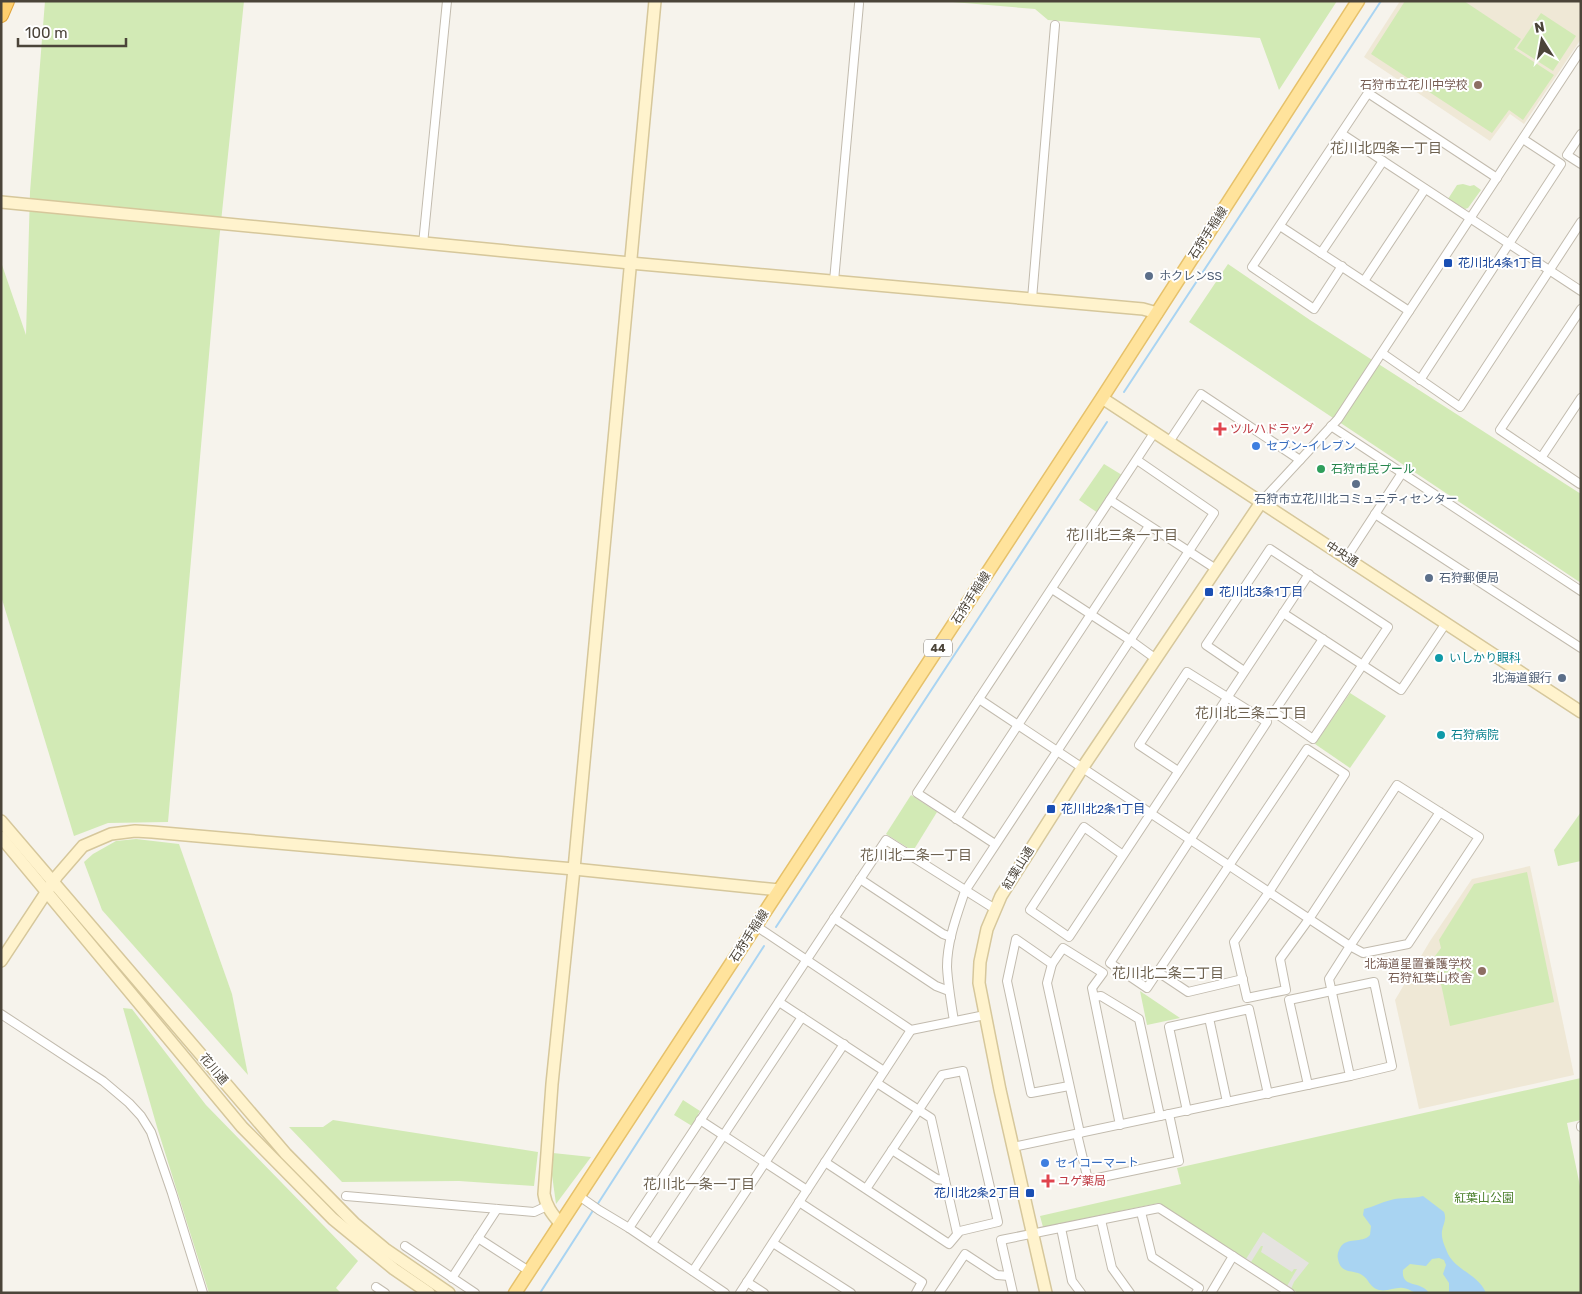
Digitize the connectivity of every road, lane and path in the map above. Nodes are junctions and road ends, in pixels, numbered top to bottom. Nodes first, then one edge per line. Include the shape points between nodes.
1 (7, 1) edge
2 (448, 1) edge
3 (655, 1) edge
4 (1358, 1) edge
5 (859, 4) dead end
6 (1, 15) edge
7 (1055, 25) dead end
8 (1581, 50) edge
9 (1342, 134) junction
10 (1581, 134) edge
11 (1523, 139) junction
12 (1383, 161) junction
13 (1581, 164) edge
14 (1497, 178) junction
15 (1425, 188) junction
16 (1, 202) edge
17 (1470, 218) junction
18 (1581, 222) edge
19 (1280, 226) junction
20 (1509, 243) junction
21 (423, 244) junction
22 (1321, 253) junction
23 (630, 263) junction
24 (1342, 266) junction
25 (1549, 270) junction
26 (834, 281) junction
27 (1364, 282) junction
28 (1581, 291) edge
29 (1032, 299) junction
30 (1581, 309) edge
31 (1409, 311) junction
32 (1157, 313) junction
33 (1382, 353) junction
34 (1420, 380) junction
35 (1102, 398) junction
36 (1581, 398) edge
37 (1331, 426) junction
38 (1154, 433) junction
39 (1169, 442) junction
40 (1541, 458) junction
41 (1137, 460) junction
42 (1300, 460) junction
43 (1402, 473) junction
44 (1581, 483) edge
45 (1110, 500) junction
46 (1262, 501) junction
47 (1375, 514) junction
48 (1149, 526) junction
49 (1189, 551) junction
50 (1347, 558) junction
51 (1216, 569) junction
52 (1308, 574) junction
53 (1052, 589) junction
54 (1581, 591) edge
55 (1283, 613) junction
56 (1091, 614) junction
57 (1446, 623) junction
58 (1323, 639) junction
59 (1130, 640) junction
60 (1581, 648) edge
61 (1156, 660) junction
62 (1363, 665) junction
63 (1244, 671) junction
64 (1227, 697) junction
65 (979, 698) junction
66 (1581, 712) edge
67 (1018, 724) junction
68 (1057, 750) junction
69 (1083, 767) junction
70 (1178, 771) junction
71 (1440, 812) junction
72 (1151, 813) junction
73 (956, 819) junction
74 (1, 821) edge
75 (1, 837) edge
76 (1191, 839) junction
77 (995, 844) junction
78 (1123, 855) junction
79 (1229, 865) junction
80 (574, 869) junction
81 (860, 879) junction
82 (50, 886) junction
83 (779, 890) junction
84 (965, 891) junction
85 (1270, 892) junction
86 (995, 910) junction
87 (834, 918) junction
88 (1309, 919) junction
89 (756, 926) junction
90 (951, 937) junction
91 (1350, 946) junction
92 (806, 960) junction
93 (1, 962) edge
94 (1052, 964) junction
95 (1158, 972) junction
96 (1243, 979) junction
97 (949, 991) junction
98 (1332, 991) junction
99 (1094, 997) junction
100 (779, 1002) junction
101 (1, 1014) edge
102 (985, 1015) junction
103 (802, 1017) junction
104 (1209, 1018) junction
105 (954, 1021) junction
106 (911, 1030) junction
107 (844, 1044) junction
108 (884, 1071) junction
109 (1350, 1076) junction
110 (877, 1083) junction
111 (1308, 1085) junction
112 (1069, 1086) junction
113 (1268, 1094) junction
114 (1226, 1102) junction
115 (919, 1110) junction
116 (1187, 1111) junction
117 (1169, 1114) junction
118 (1160, 1116) junction
119 (700, 1120) junction
120 (1120, 1125) junction
121 (1078, 1134) junction
122 (725, 1136) junction
123 (1013, 1147) junction
124 (892, 1150) junction
125 (766, 1162) junction
126 (825, 1162) junction
127 (945, 1180) junction
128 (866, 1189) junction
129 (807, 1190) junction
130 (346, 1196) dead end
131 (579, 1196) junction
132 (799, 1202) junction
133 (547, 1206) junction
134 (497, 1209) junction
135 (1141, 1212) junction
136 (1100, 1220) junction
137 (560, 1223) junction
138 (629, 1228) junction
139 (1061, 1228) junction
140 (957, 1233) junction
141 (1032, 1234) junction
142 (478, 1238) junction
143 (652, 1243) junction
144 (773, 1243) junction
145 (405, 1246) dead end
146 (1233, 1256) junction
147 (530, 1271) junction
148 (693, 1271) junction
149 (1009, 1276) junction
150 (452, 1278) junction
151 (747, 1282) junction
152 (376, 1287) dead end
153 (203, 1293) edge
154 (385, 1293) edge
155 (429, 1293) edge
156 (449, 1293) edge
157 (475, 1293) edge
158 (515, 1293) edge
159 (725, 1293) edge
160 (740, 1293) edge
161 (764, 1293) edge
162 (851, 1293) edge
163 (916, 1293) edge
164 (938, 1293) edge
165 (1013, 1293) edge
166 (1046, 1293) edge
167 (1080, 1293) edge
168 (1130, 1293) edge
169 (1196, 1293) edge
170 (1211, 1293) edge
171 (1290, 1293) edge

1 - 6 highway
2 - 21 street
3 - 23 street
4 - 32 main road, 石狩手稲線 / 44
5 - 26 street
7 - 29 street
8 - 11 street
9 - 12 street
9 - 14 street via 1368,94
9 - 19 street
10 - 13 street via 1567,155
11 - 14 street
11 - 20 street via 1561,164
12 - 15 street
12 - 22 street
14 - 17 street
15 - 17 street
15 - 27 street
16 - 21 street
17 - 20 street
17 - 31 street
18 - 25 street
19 - 22 street
19 - 24 street via 1252,268 1314,309
20 - 25 street
20 - 34 street
21 - 23 street
22 - 24 street
23 - 26 street
23 - 80 street
24 - 27 street
25 - 28 street
25 - 34 street via 1460,408
26 - 29 street
27 - 31 street
29 - 32 street
30 - 40 street via 1500,430
31 - 33 street
32 - 35 main road, 石狩手稲線 / 44
33 - 34 street
33 - 37 street
35 - 38 street, 中央通
35 - 83 main road, 石狩手稲線 / 44
36 - 40 street
37 - 42 street
37 - 43 street
38 - 39 street, 中央通
38 - 41 street
39 - 42 street via 1201,394
39 - 46 street, 中央通
40 - 44 street
41 - 45 street
41 - 49 street via 1214,513
42 - 46 street
43 - 47 street
43 - 54 street
45 - 48 street
45 - 53 street
46 - 50 street, 中央通
46 - 51 street, 紅葉山通
47 - 50 street
47 - 60 street
48 - 49 street
48 - 56 street
49 - 51 street
49 - 59 street
50 - 57 street, 中央通
51 - 61 street, 紅葉山通
52 - 55 street
52 - 62 street via 1388,627
52 - 63 street via 1270,549 1206,645
53 - 56 street
53 - 65 street
55 - 58 street
55 - 63 street
56 - 59 street
56 - 67 street
57 - 62 street via 1401,690
57 - 66 street, 中央通
58 - 62 street
58 - 62 street via 1274,712 1313,739
59 - 61 street
59 - 68 street
61 - 69 street, 紅葉山通
63 - 64 street
64 - 70 street
64 - 70 street via 1187,672 1139,745
64 - 76 street via 1267,722
65 - 67 street
65 - 73 street via 917,793
67 - 68 street
67 - 73 street
68 - 69 street
68 - 77 street
69 - 72 street
69 - 86 street, 紅葉山通
70 - 72 street
71 - 88 street via 1397,785
71 - 91 street
71 - 91 street via 1479,837 1408,944 1363,953
72 - 76 street
72 - 78 street
73 - 77 street
74 - 82 street, 花川通
75 - 82 street, 花川通
76 - 79 street
76 - 95 street via 1110,962 1147,988
77 - 84 street
78 - 78 street via 1069,937 1030,910 1084,827
79 - 85 street
79 - 85 street via 1307,749 1345,774
79 - 95 street
80 - 82 street via 135,832 111,834 83,846
80 - 83 street
80 - 133 street via 552,1084 544,1194
81 - 84 street via 886,840
81 - 87 street
81 - 90 street
82 - 93 street
82 - 155 street, 花川通 via 242,1127 333,1219
82 - 156 street, 花川通 via 328,1198 385,1249
83 - 89 main road, 石狩手稲線 / 44
84 - 86 street
84 - 90 street
85 - 88 street
85 - 96 street via 1234,942
86 - 102 street, 紅葉山通 via 980,962 979,983
87 - 92 street
87 - 97 street via 936,986
88 - 91 street
88 - 96 street via 1280,959 1286,990 1247,998
89 - 92 street
89 - 131 main road, 石狩手稲線 / 44
90 - 97 street via 947,966
91 - 98 street via 1329,979
92 - 100 street
92 - 106 street
94 - 99 street via 1063,948 1103,972 1092,988
94 - 112 street via 1047,983
94 - 112 street via 1016,939 1007,982 1031,1093
95 - 96 street via 1188,992
97 - 105 street
98 - 109 street
98 - 109 street via 1374,982 1392,1066
98 - 111 street via 1289,1000
99 - 118 street via 1101,996 1139,1019
99 - 120 street
100 - 103 street
100 - 119 street
101 - 153 street via 103,1081 141,1116 151,1132
102 - 105 street
102 - 123 street, 紅葉山通
103 - 107 street
103 - 122 street
104 - 113 street via 1249,1009
104 - 114 street
104 - 116 street via 1169,1027
105 - 106 street
106 - 108 street
107 - 108 street
107 - 125 street
108 - 110 street
109 - 111 street
110 - 115 street
110 - 126 street
111 - 113 street
112 - 121 street
113 - 114 street
114 - 116 street
115 - 124 street
115 - 127 street via 931,1118
115 - 140 street via 942,1075 963,1071 998,1222
116 - 117 street
117 - 118 street
117 - 121 street via 1179,1161 1088,1180
118 - 120 street
119 - 122 street
119 - 138 street
120 - 121 street
121 - 123 street
122 - 125 street
122 - 143 street
123 - 141 street, 紅葉山通
124 - 127 street via 937,1179
124 - 128 street
125 - 129 street
125 - 148 street
126 - 128 street
126 - 129 street
127 - 140 street
128 - 140 street via 949,1244
129 - 132 street
130 - 134 street
131 - 137 main road, 石狩手稲線 / 44
131 - 138 street
132 - 144 street
132 - 163 street via 922,1282
133 - 134 street via 534,1212
133 - 137 street
134 - 142 street
135 - 136 street
135 - 146 street via 1160,1208
135 - 169 street via 1152,1257 1199,1288
136 - 139 street
136 - 168 street via 1112,1268
137 - 147 main road, 石狩手稲線 / 44
138 - 143 street
139 - 141 street
139 - 167 street via 1072,1280
141 - 149 street via 1002,1240
141 - 166 street, 紅葉山通
142 - 147 street
142 - 150 street
143 - 148 street
144 - 151 street
144 - 162 street
145 - 150 street
146 - 170 street
146 - 171 street
147 - 158 main road, 石狩手稲線 / 44
148 - 159 street
149 - 164 street via 997,1275 965,1254
149 - 165 street
150 - 157 street
151 - 160 street
151 - 161 street
152 - 154 street

